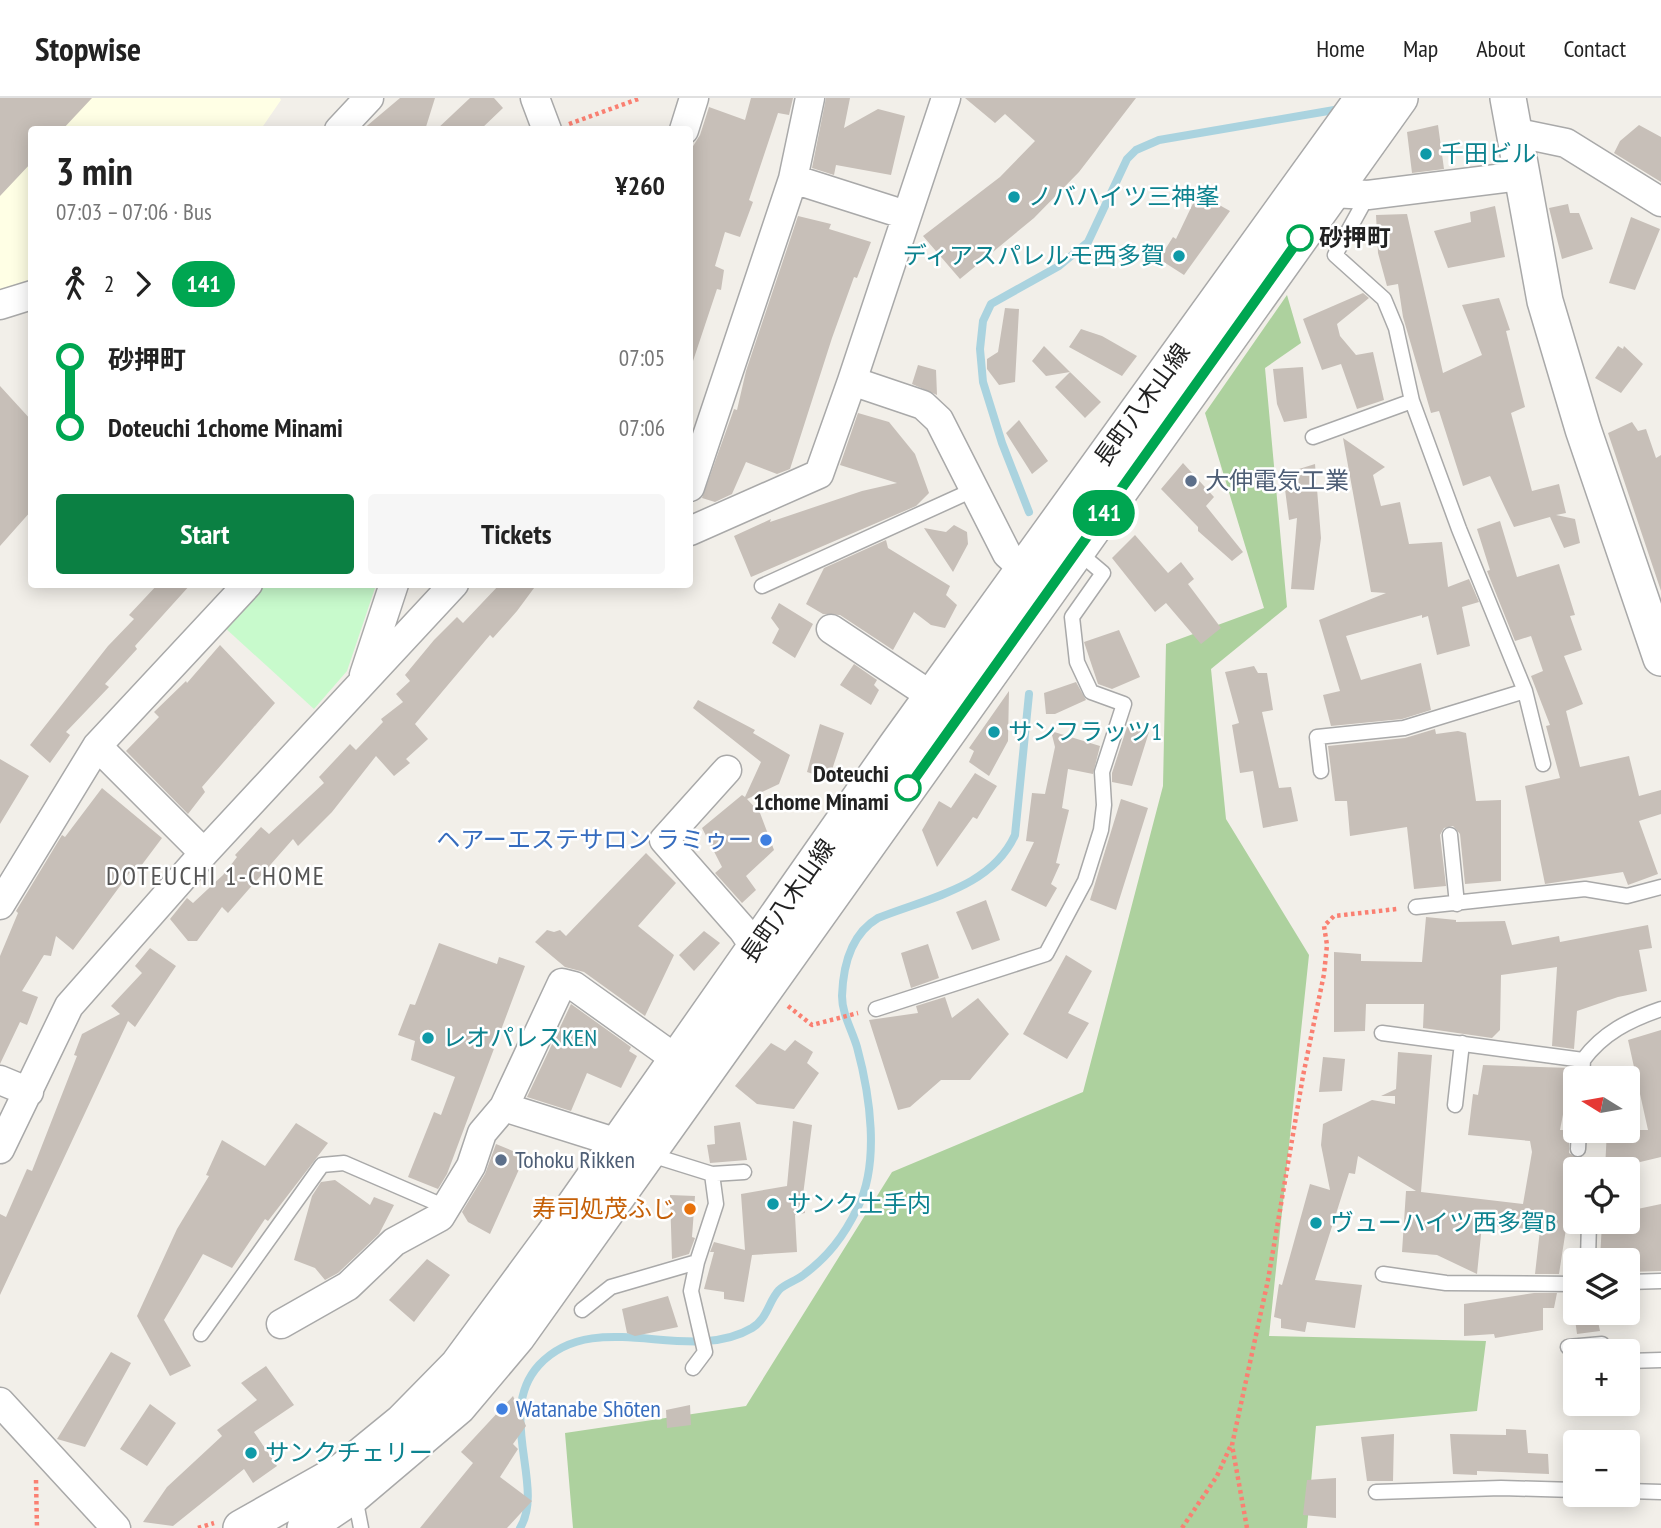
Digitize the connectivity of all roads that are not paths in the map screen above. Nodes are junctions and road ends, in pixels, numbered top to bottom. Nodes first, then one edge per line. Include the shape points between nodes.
1 (369, 98) edge
2 (535, 98) edge
3 (694, 98) edge
4 (810, 98) edge
5 (946, 98) edge
6 (1508, 98) edge
7 (1376, 106) edge
8 (343, 126) edge
9 (555, 126) edge
10 (685, 126) edge
11 (1513, 132) junction
12 (1520, 176) junction
13 (793, 179) junction
14 (1332, 193) junction
15 (1368, 195) junction
16 (1661, 202) edge
17 (906, 215) junction
18 (28, 296) edge
19 (0, 305) edge
20 (852, 381) junction
21 (1412, 401) junction
22 (1313, 437) dead end
23 (693, 478) edge
24 (973, 490) junction
25 (693, 530) edge
26 (1063, 542) junction
27 (1036, 581) junction
28 (762, 586) dead end
29 (244, 588) edge
30 (393, 588) edge
31 (395, 588) edge
32 (450, 588) edge
33 (433, 607) junction
34 (831, 629) dead end
35 (1661, 658) edge
36 (361, 682) junction
37 (1525, 691) junction
38 (933, 697) junction
39 (97, 746) junction
40 (1543, 764) dead end
41 (727, 770) dead end
42 (1321, 771) dead end
43 (1451, 835) dead end
44 (204, 853) junction
45 (1661, 887) edge
46 (1457, 904) junction
47 (0, 905) edge
48 (1416, 907) road end
49 (755, 948) junction
50 (876, 1009) dead end
51 (1661, 1009) edge
52 (1382, 1033) dead end
53 (1462, 1044) junction
54 (676, 1059) junction
55 (1583, 1060) junction
56 (1583, 1066) edge
57 (0, 1080) edge
58 (29, 1092) junction
59 (1455, 1105) dead end
60 (503, 1107) junction
61 (1578, 1143) edge
62 (0, 1149) edge
63 (633, 1149) junction
64 (1578, 1149) dead end
65 (744, 1172) dead end
66 (712, 1174) junction
67 (448, 1208) junction
68 (697, 1262) junction
69 (1383, 1274) dead end
70 (1661, 1281) edge
71 (1640, 1282) edge
72 (1563, 1284) edge
73 (582, 1310) dead end
74 (281, 1324) dead end
75 (201, 1334) dead end
76 (1661, 1360) edge
77 (1640, 1361) edge
78 (693, 1368) dead end
79 (6, 1421) edge
80 (1563, 1490) edge
81 (1376, 1492) dead end
82 (1640, 1492) edge
83 (1661, 1492) edge
84 (358, 1512) edge
85 (116, 1528) edge
86 (241, 1528) edge
87 (305, 1528) edge

1 - 8 street
2 - 9 street
3 - 10 street
4 - 13 street
5 - 17 street
6 - 11 street
7 - 14 street
7 - 26 street, 長町八木山線
11 - 12 street
11 - 16 street via 1566,143
12 - 15 street
12 - 35 street via 1545,301 1587,442
13 - 17 street
13 - 23 street
14 - 15 street
14 - 26 street
15 - 21 lane via 1335,255 1384,299 1396,328
17 - 20 street
18 - 19 street
20 - 24 street via 923,405 939,420
20 - 25 street via 819,474
21 - 22 lane
21 - 37 lane
24 - 27 street via 1007,554
24 - 28 lane
26 - 27 street
26 - 50 lane via 1103,573 1072,617 1077,662 1091,692 1124,704 1102,772 1101,830 1085,881 1046,954
27 - 38 street, 長町八木山線
27 - 63 street
29 - 39 street
30 - 36 street
31 - 33 street
32 - 33 street
33 - 36 street
34 - 38 street
36 - 44 street
37 - 40 lane
37 - 42 lane via 1404,728 1317,737
38 - 49 street, 長町八木山線
39 - 44 street
39 - 47 street
41 - 49 street via 664,839
43 - 46 lane
44 - 58 street via 69,1006
45 - 46 lane via 1627,896 1585,889
46 - 48 lane
49 - 54 street, 長町八木山線
51 - 55 lane via 1635,1018 1598,1041
52 - 53 lane
53 - 55 lane
53 - 59 lane
54 - 60 street via 574,986 562,983
54 - 63 street, 長町八木山線
55 - 56 lane
57 - 58 street
58 - 62 street
60 - 63 street
60 - 67 street via 482,1133 471,1166
61 - 64 lane
63 - 66 lane
63 - 84 street via 517,1337
63 - 86 street, 長町八木山線 via 458,1365 402,1422 342,1471
65 - 66 lane
66 - 68 lane via 716,1204
67 - 74 street via 394,1242 348,1286
67 - 75 lane via 344,1163 322,1165
68 - 73 lane via 611,1287
68 - 78 lane via 691,1291 705,1352
69 - 72 lane via 1446,1283
70 - 71 lane
76 - 77 lane
79 - 85 street via 42,1448
80 - 81 lane
82 - 83 lane
84 - 87 street

